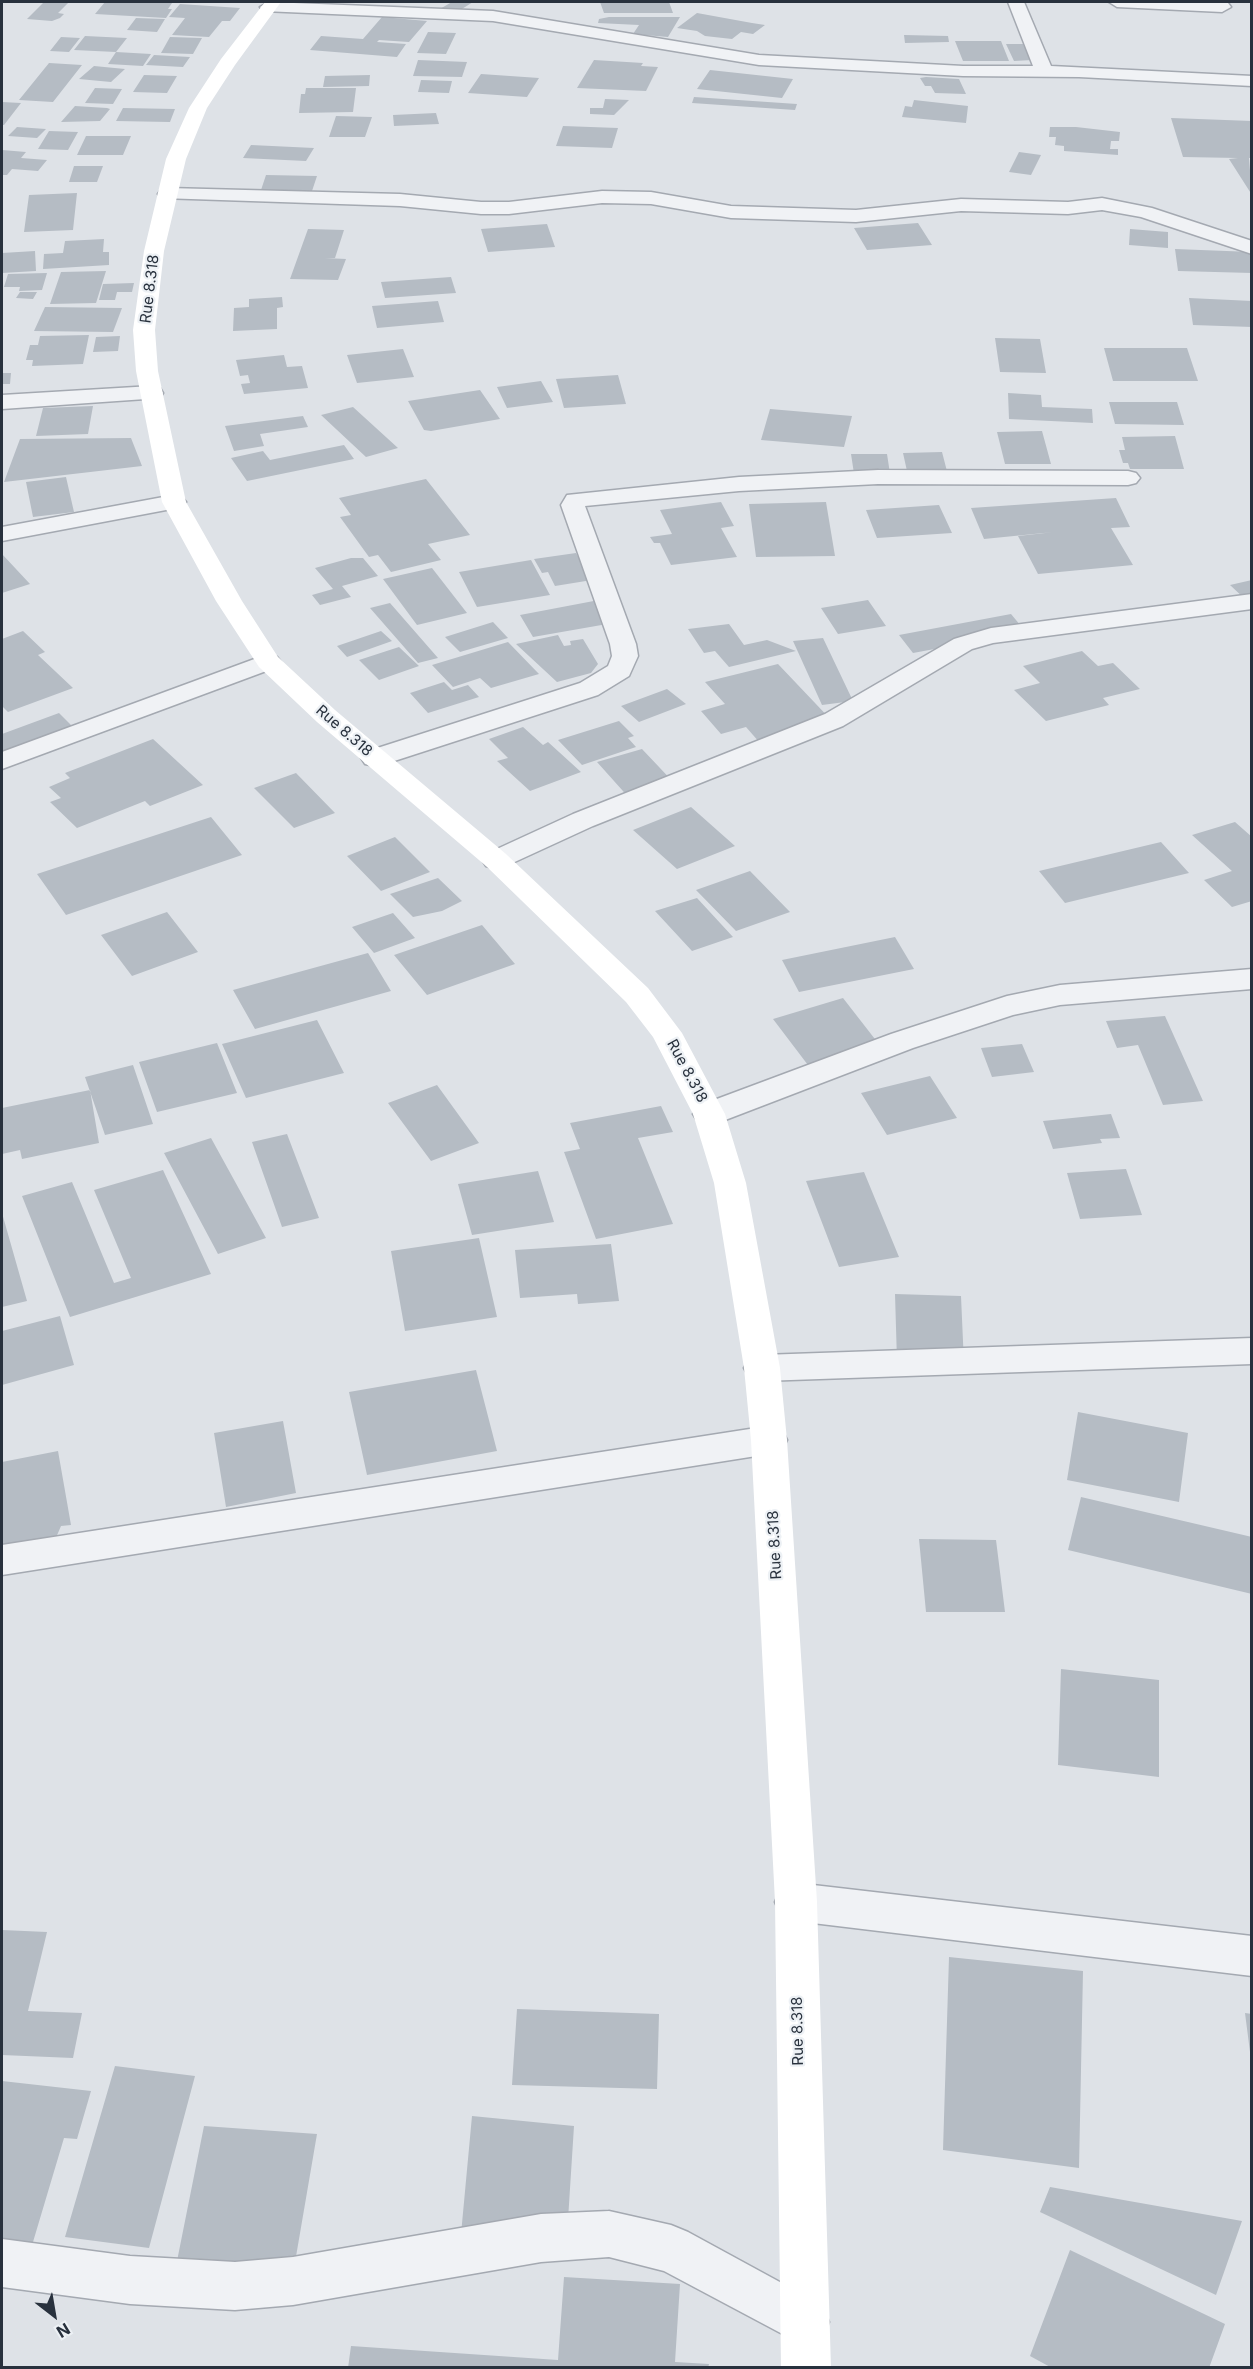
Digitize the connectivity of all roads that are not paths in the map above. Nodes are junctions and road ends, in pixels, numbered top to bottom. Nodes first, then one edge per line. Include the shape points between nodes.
1 (1016, 2) edge
2 (1117, 2) edge
3 (271, 4) edge
4 (1221, 7) dead end
5 (1044, 72) junction
6 (1251, 81) edge
7 (168, 194) junction
8 (1251, 248) edge
9 (152, 393) junction
10 (2, 402) edge
11 (1128, 478) dead end
12 (174, 502) junction
13 (2, 534) edge
14 (1251, 601) edge
15 (268, 662) junction
16 (375, 758) junction
17 (2, 760) edge
18 (496, 860) junction
19 (1251, 979) edge
20 (709, 1114) junction
21 (1251, 1351) edge
22 (762, 1368) junction
23 (769, 1440) junction
24 (2, 1560) edge
25 (796, 1902) junction
26 (1251, 1956) edge
27 (2, 2263) edge
28 (805, 2322) junction
29 (806, 2367) edge

1 - 5 street
2 - 4 street
3 - 5 street via 493,16 759,60
3 - 7 main road, Rue 8.318 via 198,108 176,159
5 - 6 street
7 - 8 street via 400,200 481,208 602,196 651,198 730,212 855,216 962,205 1068,208 1102,204 1145,212
7 - 9 main road, Rue 8.318 via 154,251 144,330
9 - 10 street
9 - 12 main road, Rue 8.318
11 - 16 street via 878,477 739,484 575,500 573,505 623,644 625,656 620,670 589,689
12 - 13 street
12 - 15 main road, Rue 8.318
14 - 18 street via 991,636 963,644 834,720 594,816
15 - 16 main road, Rue 8.318
15 - 17 street
16 - 18 main road, Rue 8.318
18 - 20 main road, Rue 8.318 via 637,995 667,1033
19 - 20 street via 1060,995 1007,1006
20 - 22 main road, Rue 8.318 via 730,1182
21 - 22 street
22 - 23 main road, Rue 8.318
23 - 24 street
23 - 25 main road, Rue 8.318
25 - 26 street
25 - 28 main road, Rue 8.318
27 - 28 street via 130,2280 235,2286 293,2281 540,2238 609,2234 671,2249
28 - 29 main road, Rue 8.318

